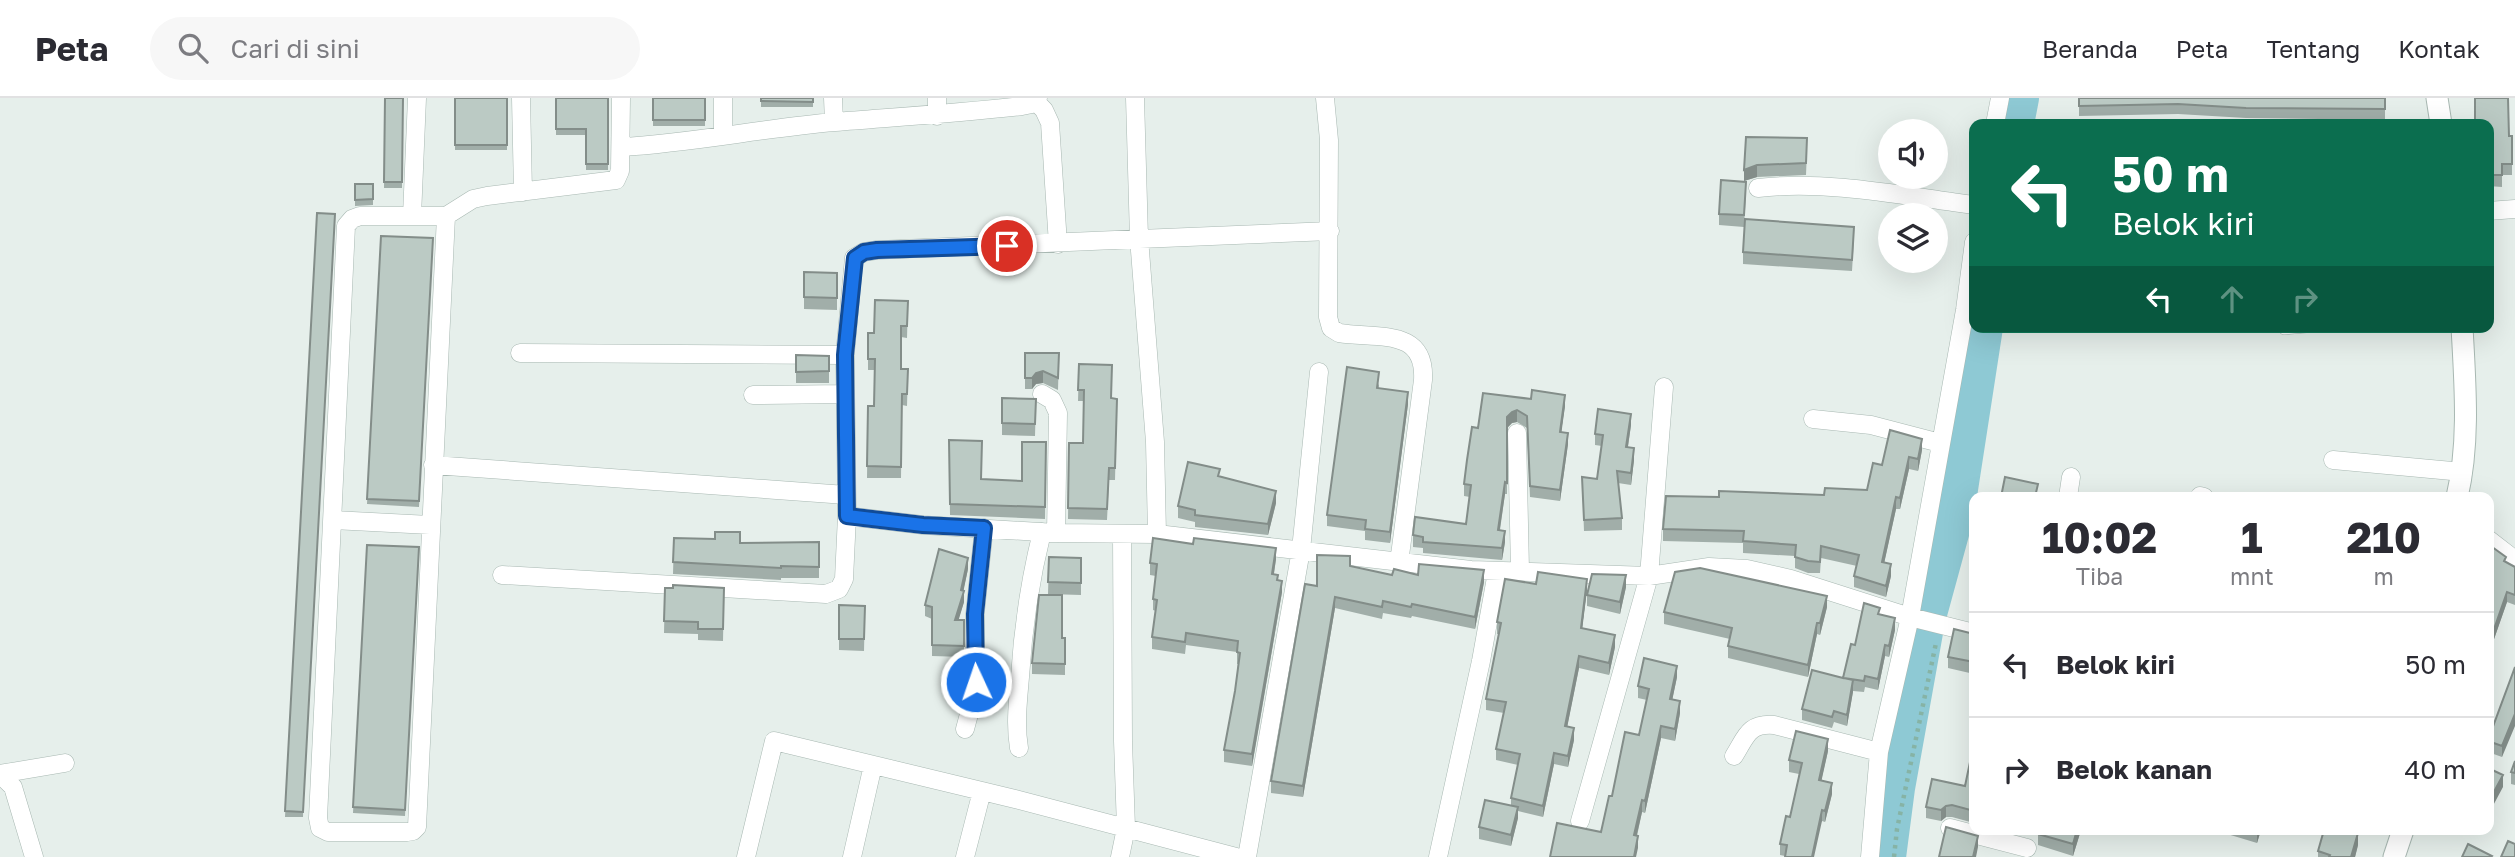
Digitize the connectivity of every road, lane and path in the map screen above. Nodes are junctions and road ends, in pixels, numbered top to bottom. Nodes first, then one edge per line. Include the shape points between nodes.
1 (417, 98) edge
2 (521, 98) edge
3 (621, 98) edge
4 (723, 98) edge
5 (833, 98) edge
6 (1135, 98) edge
7 (1325, 98) edge
8 (2000, 98) edge
9 (2437, 98) edge
10 (1037, 100) edge
11 (937, 107) edge
12 (1996, 119) edge
13 (2440, 119) edge
14 (834, 122) junction
15 (723, 135) junction
16 (621, 147) junction
17 (1758, 188) dead end
18 (523, 192) junction
19 (1969, 204) edge
20 (2515, 209) edge
21 (2494, 211) edge
22 (412, 216) junction
23 (446, 216) junction
24 (1330, 231) junction
25 (1139, 238) junction
26 (1058, 244) junction
27 (1969, 280) edge
28 (2460, 333) edge
29 (520, 353) dead end
30 (845, 355) junction
31 (1319, 372) dead end
32 (1664, 387) dead end
33 (845, 394) junction
34 (1042, 394) dead end
35 (753, 395) dead end
36 (1813, 419) dead end
37 (1517, 433) dead end
38 (1940, 443) junction
39 (2333, 460) dead end
40 (433, 465) junction
41 (2463, 472) junction
42 (2071, 477) dead end
43 (2069, 492) edge
44 (2458, 492) edge
45 (846, 495) junction
46 (847, 516) junction
47 (333, 520) junction
48 (430, 525) junction
49 (984, 528) junction
50 (1049, 532) junction
51 (1122, 534) junction
52 (1157, 534) junction
53 (2494, 544) edge
54 (1301, 550) junction
55 (2515, 560) edge
56 (1399, 563) junction
57 (1520, 570) junction
58 (1497, 572) junction
59 (502, 575) dead end
60 (1649, 576) junction
61 (1910, 617) junction
62 (1940, 625) junction
63 (1969, 632) edge
64 (965, 729) dead end
65 (1019, 748) dead end
66 (1879, 752) junction
67 (1734, 756) dead end
68 (65, 763) dead end
69 (873, 765) junction
70 (6, 789) edge
71 (982, 791) junction
72 (1580, 821) dead end
73 (1126, 828) junction
74 (1950, 828) edge
75 (1969, 834) edge
76 (1972, 835) edge
77 (2030, 835) edge
78 (2401, 835) edge
79 (2027, 853) edge
80 (34, 857) edge
81 (746, 857) edge
82 (852, 857) edge
83 (965, 857) edge
84 (1120, 857) edge
85 (1236, 857) edge
86 (1247, 857) edge
87 (1438, 857) edge
88 (1870, 857) edge
89 (1894, 857) edge
90 (2394, 857) edge

1 - 22 street
2 - 18 street
3 - 16 street
4 - 15 street
5 - 14 street
6 - 25 street
7 - 24 street
8 - 12 street
9 - 13 street
10 - 11 street via 1022,106
10 - 26 street via 1050,123
11 - 14 street
14 - 15 street
15 - 16 street
16 - 18 street via 616,180
17 - 19 street via 1830,187
18 - 23 street via 472,199
20 - 21 street
22 - 23 street
22 - 47 street via 360,216 346,226
23 - 40 street
24 - 25 street
24 - 56 street via 1331,328 1408,342 1422,360
25 - 26 street
25 - 52 street via 1155,442
26 - 30 street via 877,250 859,255 855,258
27 - 38 street
28 - 41 street
29 - 30 street
30 - 33 street
31 - 54 street
32 - 60 street
33 - 35 street
33 - 45 street
34 - 50 street via 1052,400 1058,413
36 - 38 street via 1871,425
37 - 57 street
38 - 61 street
39 - 41 street
40 - 45 street
40 - 48 street
41 - 44 street
42 - 43 street
45 - 46 street
46 - 49 street
46 - 59 street via 844,579 839,589 826,594
47 - 48 street
47 - 48 street via 318,818 320,828 327,832 407,832 417,827
49 - 50 street
49 - 64 street via 975,614 976,682
50 - 51 street
50 - 65 street via 1029,581 1016,719
51 - 52 street
51 - 73 street
52 - 54 street
53 - 55 street
54 - 56 street
54 - 86 street
56 - 58 street
57 - 58 street
57 - 60 street
58 - 87 street
60 - 61 street via 1709,567 1747,569
60 - 72 street
61 - 62 street
61 - 66 street
62 - 63 street
62 - 89 path
66 - 67 street via 1763,724 1751,729
66 - 88 street
68 - 70 street via 0,774
69 - 71 street
69 - 81 street via 774,740
69 - 82 street
70 - 80 street
71 - 73 street
71 - 83 street
73 - 84 street
73 - 85 street
74 - 75 street
76 - 79 street
77 - 79 street
78 - 90 street

